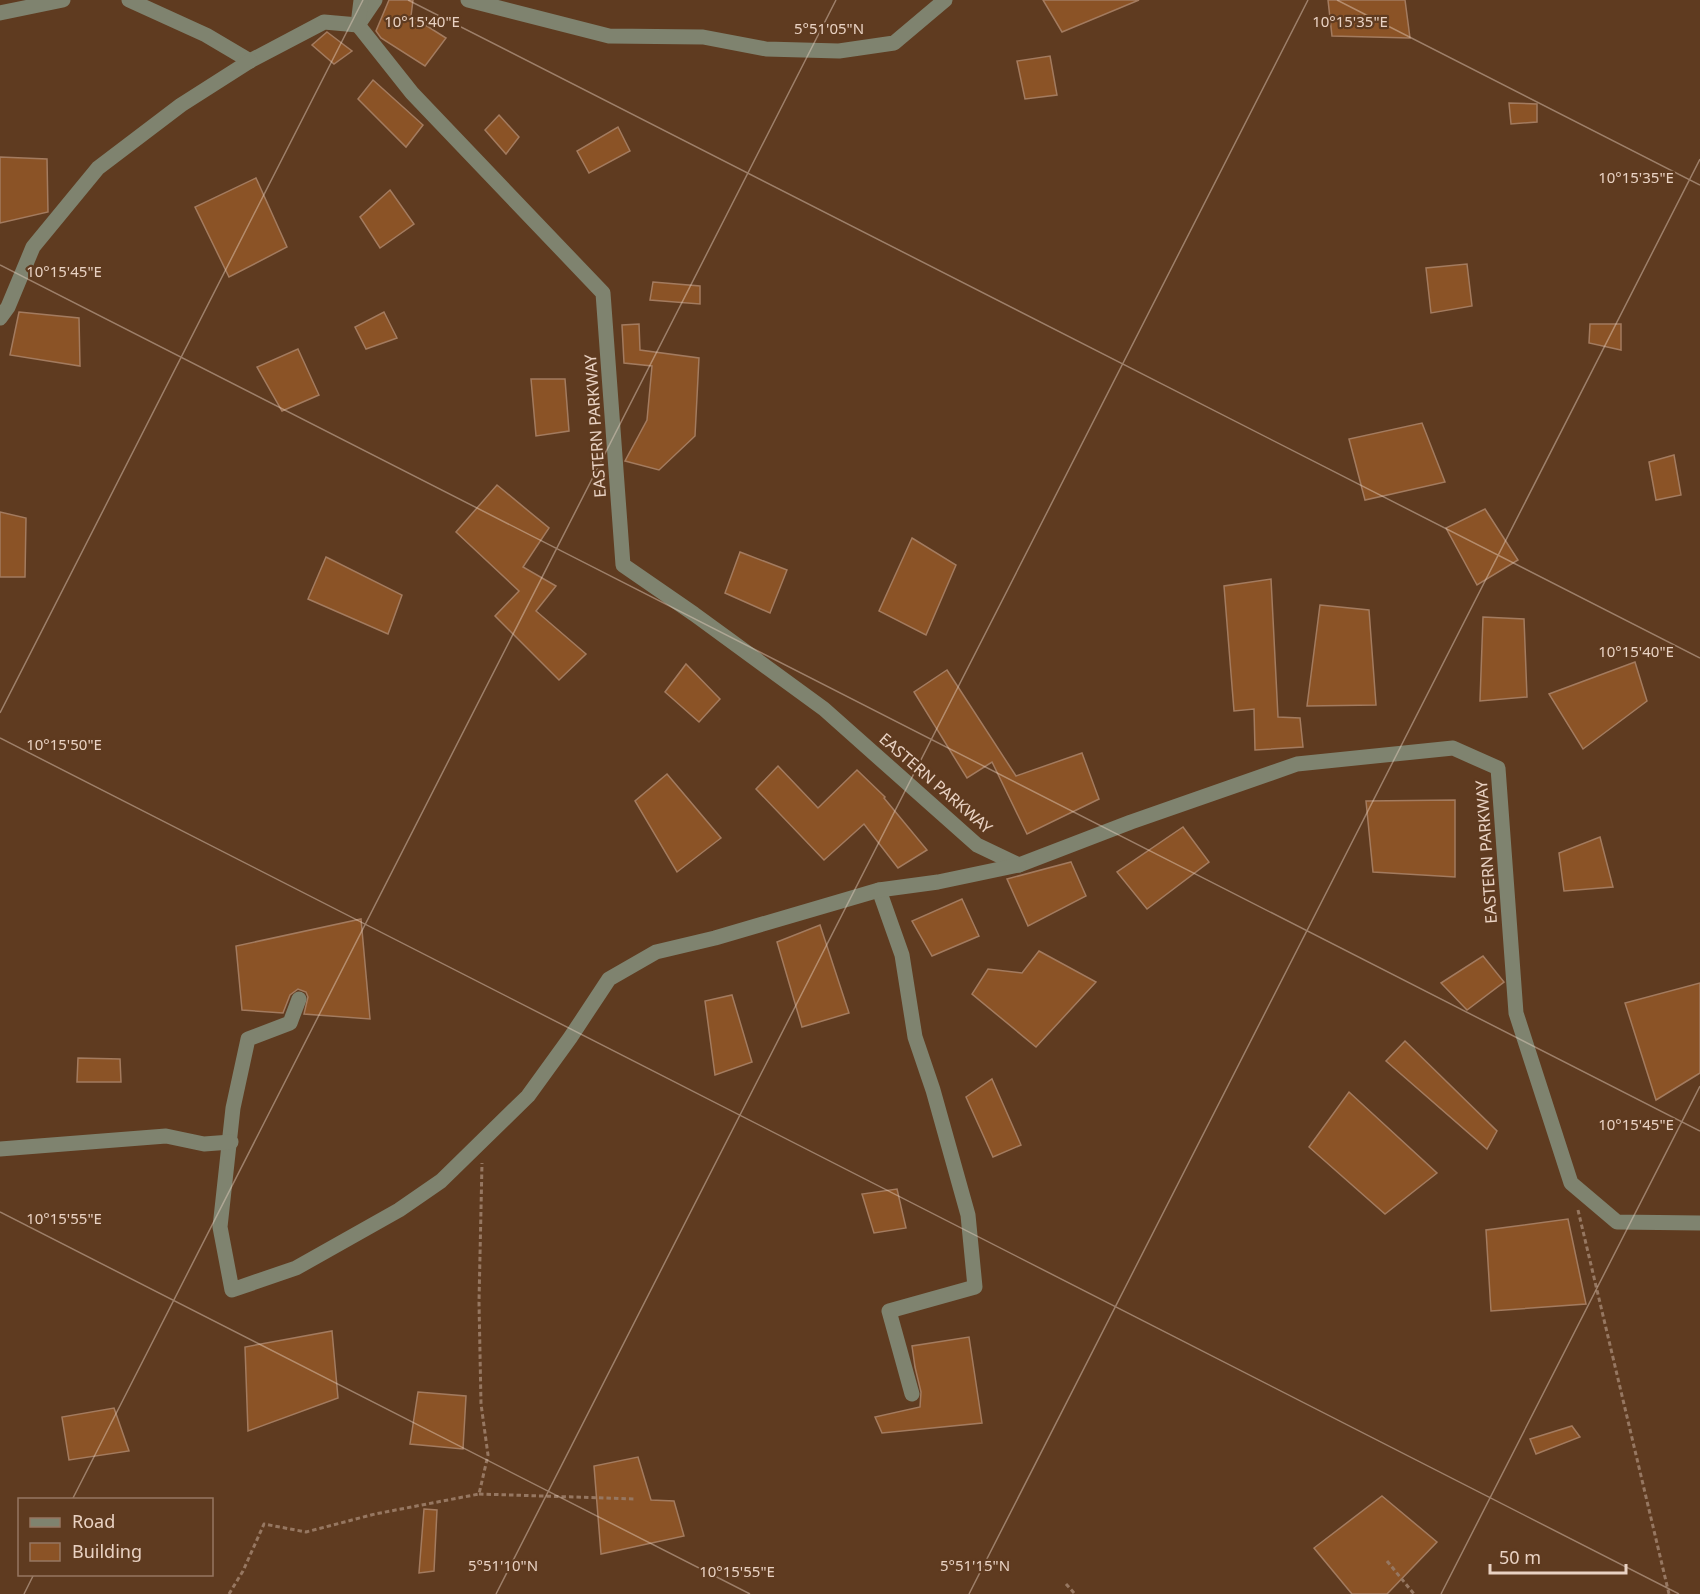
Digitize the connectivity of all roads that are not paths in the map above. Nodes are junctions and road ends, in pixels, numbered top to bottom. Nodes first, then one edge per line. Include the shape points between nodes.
1 (63, 0) edge
2 (129, 0) edge
3 (361, 0) edge
4 (375, 0) edge
5 (468, 0) edge
6 (945, 0) edge
7 (0, 13) edge
8 (358, 25) junction
9 (250, 61) junction
10 (0, 318) edge
11 (1019, 865) junction
12 (879, 890) junction
13 (299, 999) dead end
14 (231, 1142) junction
15 (2, 1151) edge
16 (1700, 1223) edge
17 (912, 1394) dead end

1 - 7 street
2 - 9 street via 207,34
3 - 8 street
4 - 8 street
5 - 6 street via 609,36 703,37 766,49 839,51 894,43
8 - 9 street via 324,22
8 - 11 street, EASTERN PARKWAY via 412,93 603,293 622,565 824,708 977,845
9 - 10 street via 181,105 98,168 33,248
11 - 12 street
11 - 16 street, EASTERN PARKWAY via 1297,764 1453,748 1498,768 1516,1013 1571,1183 1617,1222
12 - 14 street via 656,952 609,979 528,1096 441,1181 399,1210 296,1268 232,1290 220,1227
12 - 17 street via 902,955 915,1036 968,1215 975,1287 889,1311
13 - 14 street via 290,1023 248,1039 233,1108
14 - 15 street via 204,1144 166,1136

